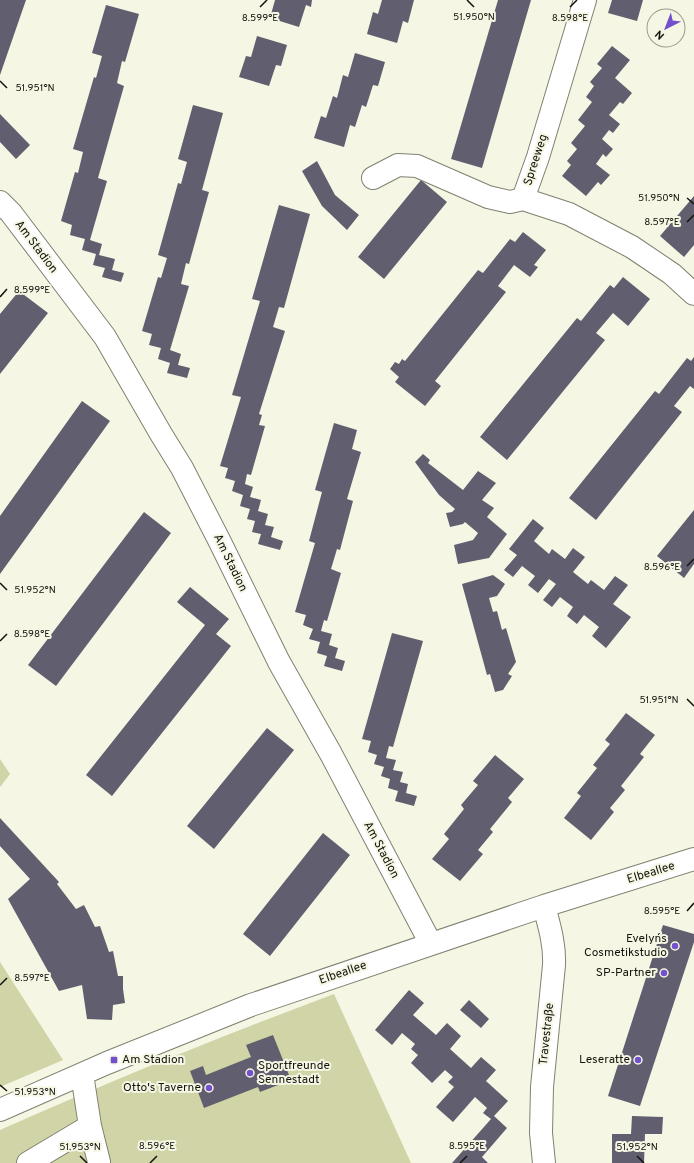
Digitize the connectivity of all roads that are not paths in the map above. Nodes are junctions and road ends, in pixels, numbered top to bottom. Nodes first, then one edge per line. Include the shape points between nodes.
1 (585, 0) edge
2 (373, 178) dead end
3 (523, 199) junction
4 (0, 202) edge
5 (694, 294) edge
6 (694, 859) edge
7 (544, 906) junction
8 (431, 944) junction
9 (82, 1074) junction
10 (0, 1110) edge
11 (90, 1126) junction
12 (28, 1163) edge
13 (99, 1163) edge
14 (544, 1163) edge

1 - 3 street, Spreeweg
2 - 3 street via 398,165 417,166 488,197 510,202
3 - 5 street, Spreeweg via 569,214 632,248 672,274
4 - 8 street, Am Stadion via 105,337 182,468 279,662 331,754
6 - 7 street, Elbeallee
7 - 8 street, Elbeallee
7 - 14 street, Travestraße via 552,934 554,965 542,1087
8 - 9 street, Elbeallee via 251,1005
9 - 10 street, Elbeallee
9 - 11 street
11 - 12 street
11 - 13 street

